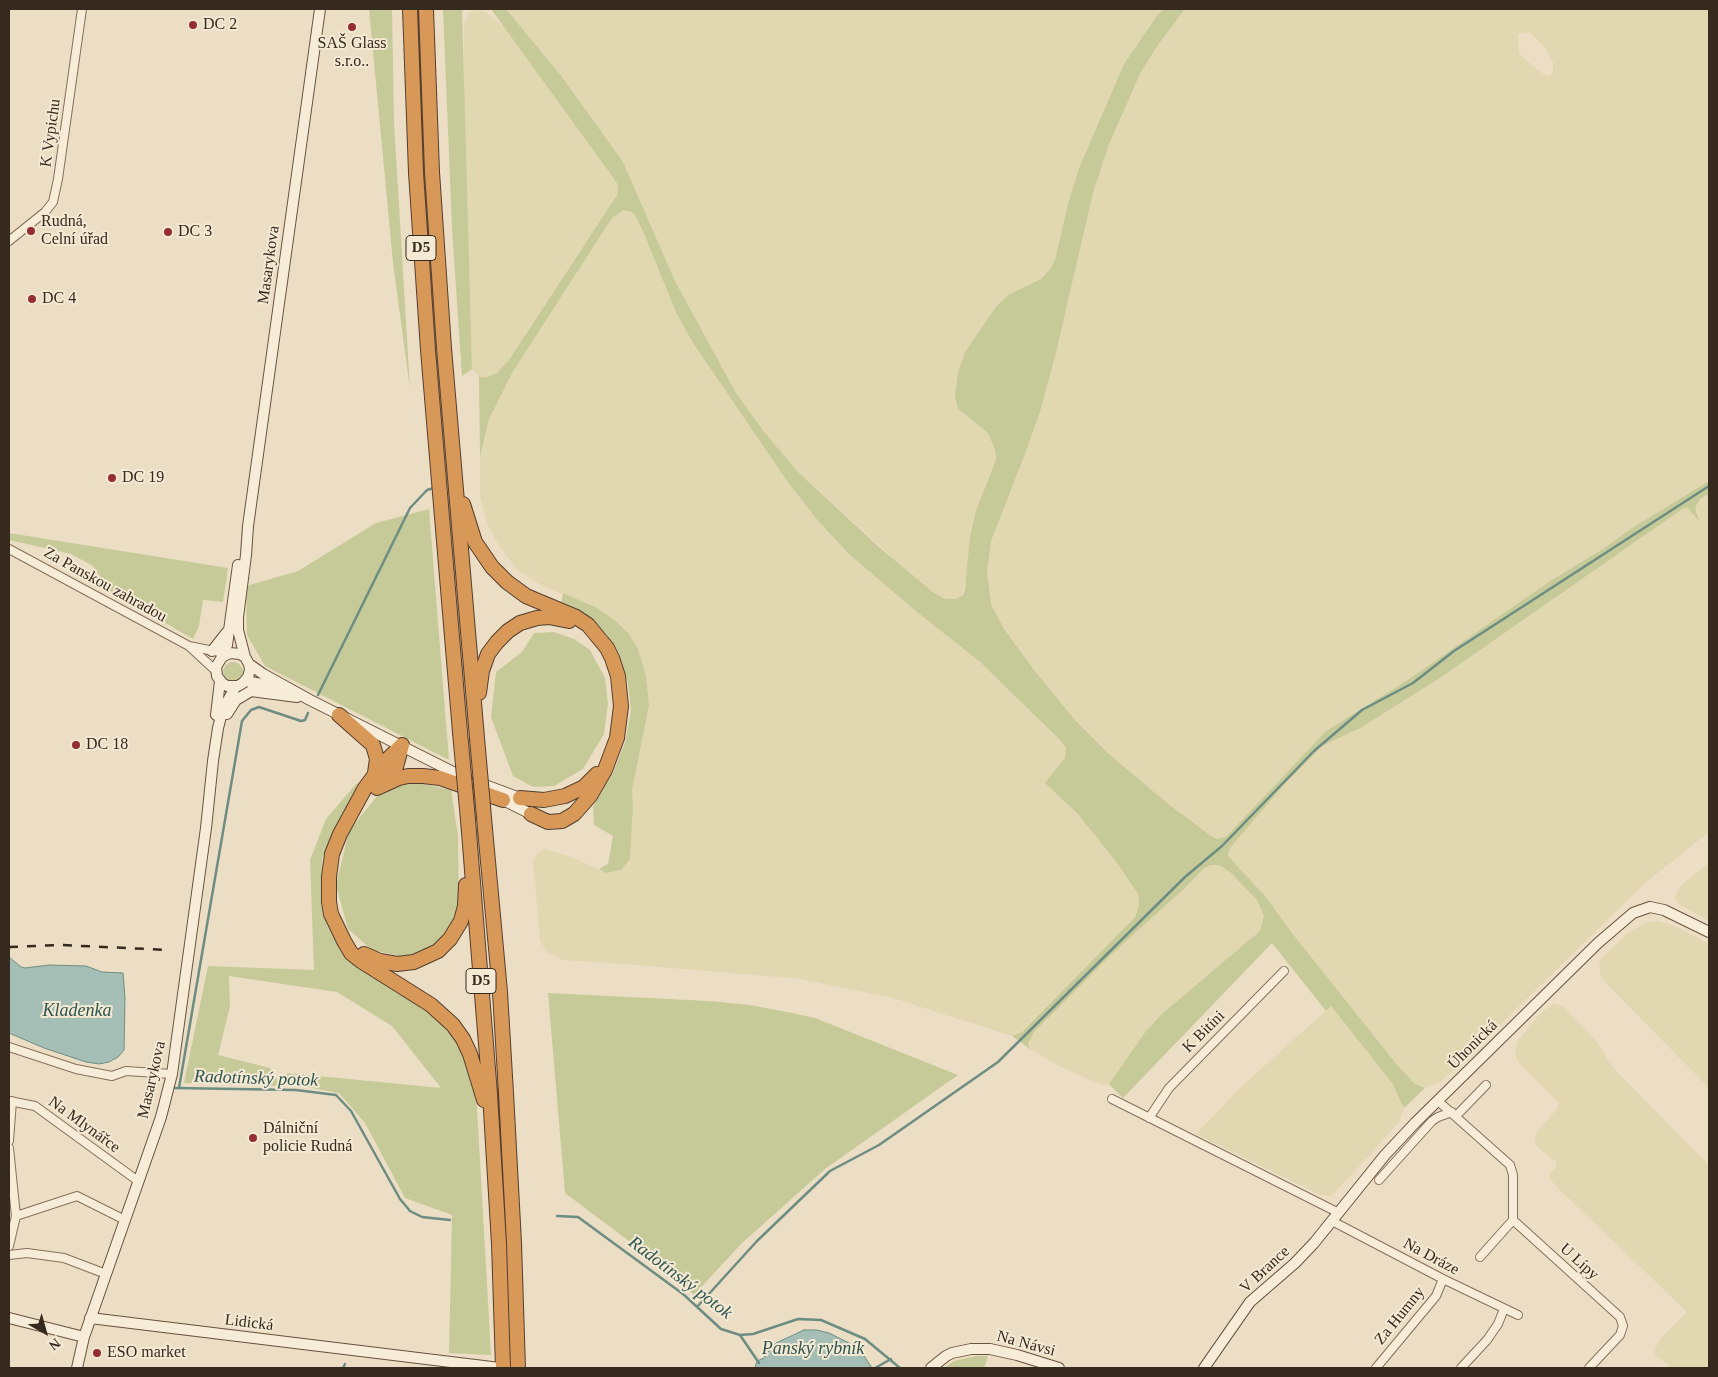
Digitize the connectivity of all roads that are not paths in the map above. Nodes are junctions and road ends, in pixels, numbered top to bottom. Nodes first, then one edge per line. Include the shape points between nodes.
1 (82, 9) edge
2 (320, 9) edge
3 (410, 9) edge
4 (426, 9) edge
5 (9, 241) edge
6 (451, 444) junction
7 (248, 526) junction
8 (9, 549) edge
9 (228, 629) junction
10 (600, 638) junction
11 (189, 646) junction
12 (212, 651) junction
13 (224, 654) junction
14 (247, 661) junction
15 (216, 671) junction
16 (220, 681) junction
17 (246, 681) junction
18 (236, 686) junction
19 (286, 694) junction
20 (310, 700) junction
21 (339, 714) junction
22 (477, 738) junction
23 (615, 744) junction
24 (402, 745) junction
25 (460, 775) junction
26 (375, 782) junction
27 (210, 788) junction
28 (520, 798) joint
29 (503, 800) junction
30 (531, 814) joint
31 (468, 820) junction
32 (1709, 932) edge
33 (340, 935) junction
34 (1284, 971) dead end
35 (9, 1047) edge
36 (172, 1074) junction
37 (1486, 1085) dead end
38 (1112, 1099) dead end
39 (10, 1101) edge
40 (1438, 1101) junction
41 (1454, 1114) junction
42 (1149, 1118) junction
43 (9, 1141) edge
44 (493, 1142) junction
45 (9, 1148) edge
46 (1379, 1180) dead end
47 (138, 1181) junction
48 (1339, 1213) junction
49 (16, 1216) junction
50 (125, 1220) junction
51 (1513, 1220) junction
52 (1332, 1221) junction
53 (9, 1246) edge
54 (9, 1255) edge
55 (1480, 1257) dead end
56 (106, 1274) junction
57 (1443, 1279) junction
58 (1504, 1309) junction
59 (1518, 1315) dead end
60 (9, 1318) edge
61 (90, 1318) junction
62 (84, 1338) junction
63 (77, 1368) edge
64 (502, 1368) edge
65 (518, 1368) edge
66 (931, 1368) edge
67 (1059, 1368) edge
68 (1204, 1368) edge
69 (1376, 1368) edge
70 (1461, 1368) edge
71 (1589, 1368) edge

1 - 5 street, K Vypichu via 53,202
2 - 7 main road, Masarykova
3 - 31 highway, D5, bridge via 416,174 428,350
4 - 6 highway, D5 via 432,172
6 - 10 highway via 467,520 486,559 517,590 581,620
6 - 22 highway, D5
7 - 9 main road, Masarykova via 240,552
7 - 14 main road, Masarykova via 238,617 238,630
8 - 11 street, Za Panskou zahradou
9 - 12 main road
9 - 13 main road, Masarykova
10 - 22 highway via 574,622 549,617 525,621 508,631 492,648 482,672
10 - 23 highway via 612,658 620,692 620,721
11 - 12 street, Za Panskou zahradou
11 - 15 street, Za Panskou zahradou
12 - 13 street, Za Panskou zahradou
13 - 14 main road via 235,653
13 - 15 main road
14 - 17 main road via 250,674
14 - 20 main road via 262,674
15 - 16 main road
16 - 18 main road via 227,686
16 - 27 main road, Masarykova via 209,753
17 - 18 main road
17 - 19 main road
18 - 27 main road, Masarykova via 221,714
19 - 20 main road
19 - 27 main road via 251,691 232,705
20 - 21 main road
21 - 24 main road
21 - 26 highway via 372,745 377,760
22 - 65 highway, D5, bridge via 500,992
23 - 28 highway via 597,775 578,791 551,800
23 - 30 highway via 602,777 574,814 553,822
24 - 25 main road
24 - 26 highway via 396,767
25 - 28 main road
25 - 29 main road
26 - 29 highway via 423,776 449,781
26 - 33 highway via 350,815 336,844 329,877 329,902
27 - 36 main road, Masarykova
29 - 30 main road
31 - 33 highway via 465,906 459,926 445,945 422,959 397,964 366,956
31 - 44 highway, D5
32 - 40 main road, Úhonická via 1672,913 1650,907 1633,912
33 - 44 highway via 356,957 431,1005 458,1031 474,1064
34 - 42 street, K Bitíni via 1169,1088
35 - 36 street via 76,1069 112,1076 126,1071
36 - 47 main road, Masarykova via 161,1117
37 - 41 street
38 - 42 street
39 - 43 street
39 - 47 street, Na Mlynářce via 35,1106
40 - 41 street
40 - 48 main road, Úhonická via 1385,1155
41 - 46 street via 1432,1121
41 - 51 street via 1510,1165
42 - 48 street
44 - 64 highway, D5
45 - 49 street
47 - 50 main road, Masarykova
48 - 52 main road, Úhonická
49 - 50 street via 77,1196
49 - 53 street
50 - 56 main road, Masarykova
51 - 55 street
51 - 71 street, U Lípy via 1620,1317 1624,1326 1620,1335
52 - 57 street, Na Dráze
52 - 68 main road, V Brance via 1295,1263 1250,1302
54 - 56 street via 27,1253 64,1258
56 - 61 main road, Masarykova
57 - 58 street, Na Dráze
57 - 69 street, Za Humny via 1436,1296
58 - 59 street, Na Dráze
58 - 70 street via 1487,1340
60 - 62 main road
61 - 62 main road, Masarykova
61 - 64 main road, Lidická
62 - 63 main road, Masarykova
66 - 67 main road, Na Návsi via 952,1353 971,1349 990,1349

